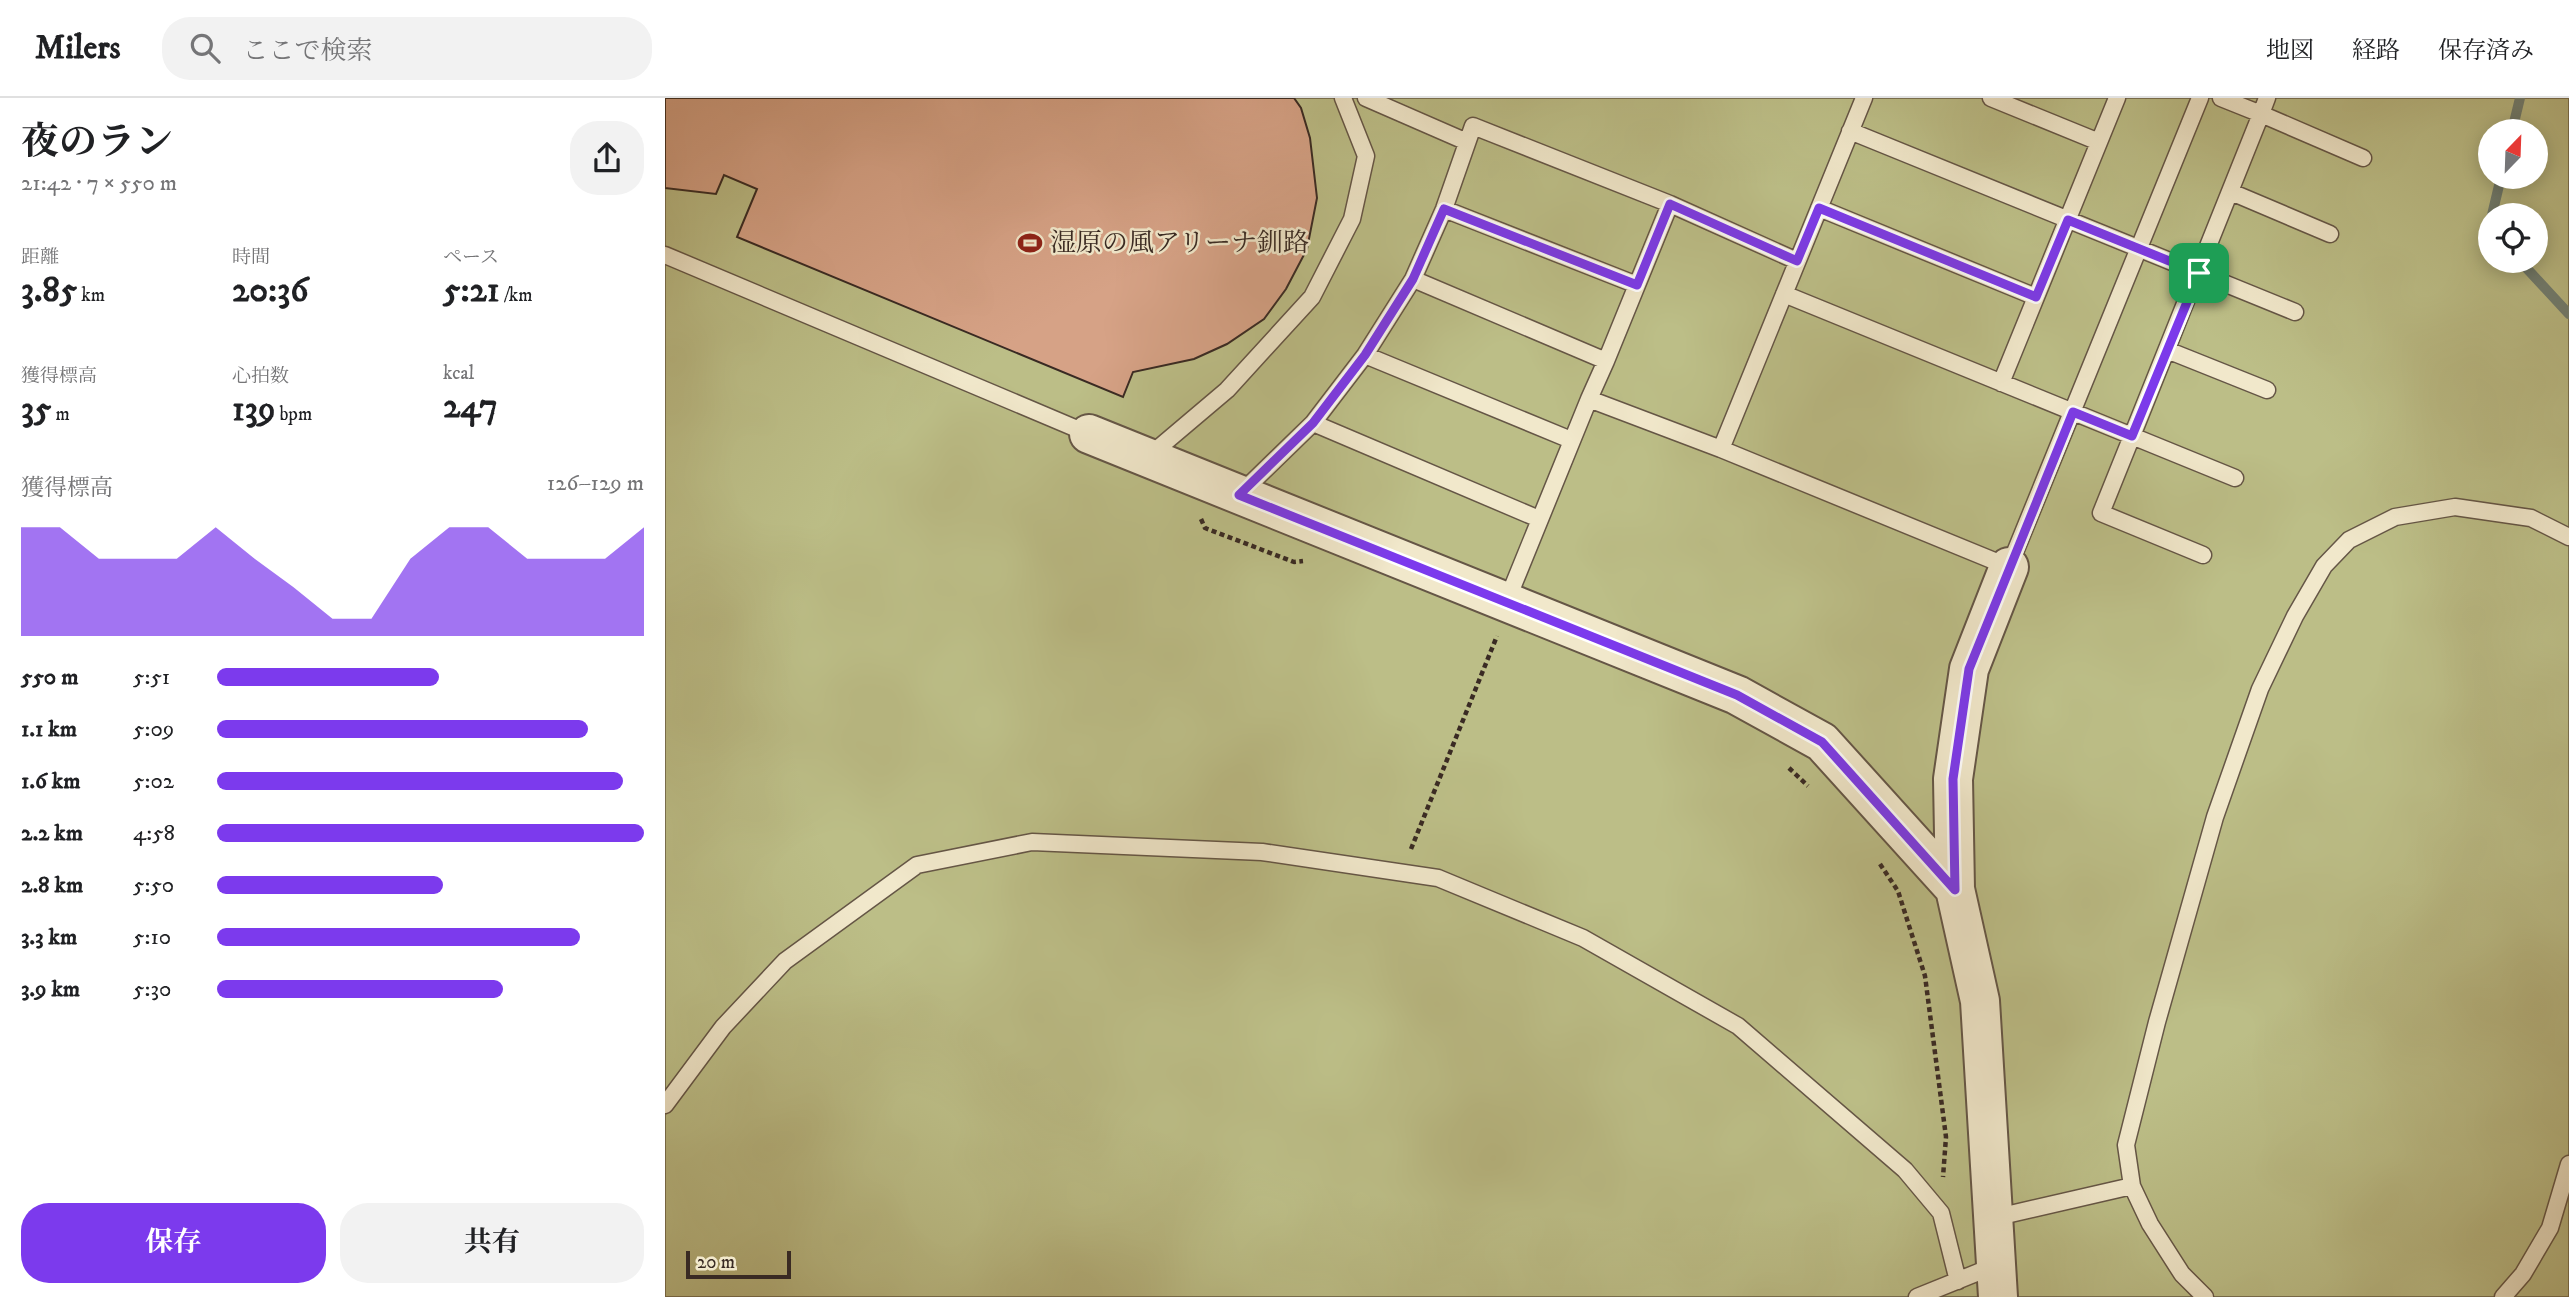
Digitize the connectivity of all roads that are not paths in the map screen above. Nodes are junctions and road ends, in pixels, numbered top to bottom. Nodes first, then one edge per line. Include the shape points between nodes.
1 (1343, 98) edge
2 (1366, 98) edge
3 (1864, 98) edge
4 (1991, 98) edge
5 (2117, 98) edge
6 (2200, 98) edge
7 (2221, 98) edge
8 (2267, 98) edge
9 (2261, 114) junction
10 (1850, 131) junction
11 (1467, 142) junction
12 (2099, 142) junction
13 (2363, 158) dead end
14 (2231, 192) junction
15 (1670, 204) junction
16 (1819, 208) junction
17 (1444, 209) junction
18 (2068, 220) junction
19 (2330, 234) dead end
20 (2139, 248) junction
21 (665, 254) edge
22 (1797, 261) junction
23 (2199, 273) junction
24 (1413, 279) junction
25 (1637, 285) junction
26 (1784, 295) junction
27 (2036, 297) junction
28 (2295, 312) dead end
29 (2167, 350) junction
30 (1365, 355) junction
31 (1606, 361) junction
32 (2001, 383) junction
33 (2267, 390) dead end
34 (1589, 399) junction
35 (2073, 412) junction
36 (1313, 423) junction
37 (1089, 434) joint
38 (2132, 436) junction
39 (1571, 440) junction
40 (1721, 449) junction
41 (1147, 457) junction
42 (2235, 478) dead end
43 (1239, 495) junction
44 (1539, 519) junction
45 (2569, 537) edge
46 (2203, 555) dead end
47 (2009, 567) junction
48 (1496, 623) junction
49 (1955, 890) junction
50 (665, 1105) edge
51 (2569, 1164) edge
52 (2133, 1186) junction
53 (1993, 1218) junction
54 (1958, 1280) junction
55 (1997, 1281) edge
56 (1917, 1297) edge
57 (2206, 1297) edge
58 (2503, 1297) edge

1 - 41 lane via 1366,156 1352,219 1312,297 1227,390
2 - 11 lane
3 - 10 lane
4 - 12 lane
5 - 12 lane
6 - 20 lane
7 - 9 lane
8 - 9 lane
9 - 13 lane
9 - 14 lane
10 - 16 lane
10 - 18 lane
11 - 15 lane via 1473,126
11 - 17 lane
12 - 18 lane
14 - 19 lane
14 - 23 lane
15 - 22 lane
15 - 25 lane
16 - 22 lane
16 - 27 lane
17 - 24 lane
17 - 25 lane
18 - 20 lane
18 - 27 lane
20 - 23 lane
20 - 35 lane
21 - 37 lane
22 - 26 lane
23 - 28 lane
23 - 29 lane
24 - 30 lane
24 - 31 lane
25 - 31 lane
26 - 32 lane
26 - 40 lane
27 - 32 lane
29 - 33 lane
29 - 38 lane
30 - 36 lane
30 - 39 lane
31 - 34 lane
32 - 35 lane
34 - 39 lane
34 - 40 lane
35 - 38 lane
35 - 47 lane
36 - 43 lane
36 - 44 lane
37 - 41 street
38 - 42 lane
38 - 46 lane via 2101,513
39 - 44 lane
40 - 47 lane
41 - 43 street
43 - 48 street
44 - 48 lane
45 - 52 lane via 2531,518 2455,507 2395,517 2349,540 2324,566 2260,689 2215,817 2126,1145
47 - 49 street via 1969,669 1953,779
48 - 49 street via 1617,645 1737,695 1822,742
49 - 53 street via 1980,1000
50 - 54 lane via 723,1027 785,961 917,865 1032,842 1262,852 1438,878 1583,938 1738,1026 1905,1170 1941,1213
51 - 58 lane via 2550,1228 2523,1274
52 - 53 lane
52 - 57 lane via 2150,1224 2182,1274
53 - 55 street
54 - 55 lane
54 - 56 lane

